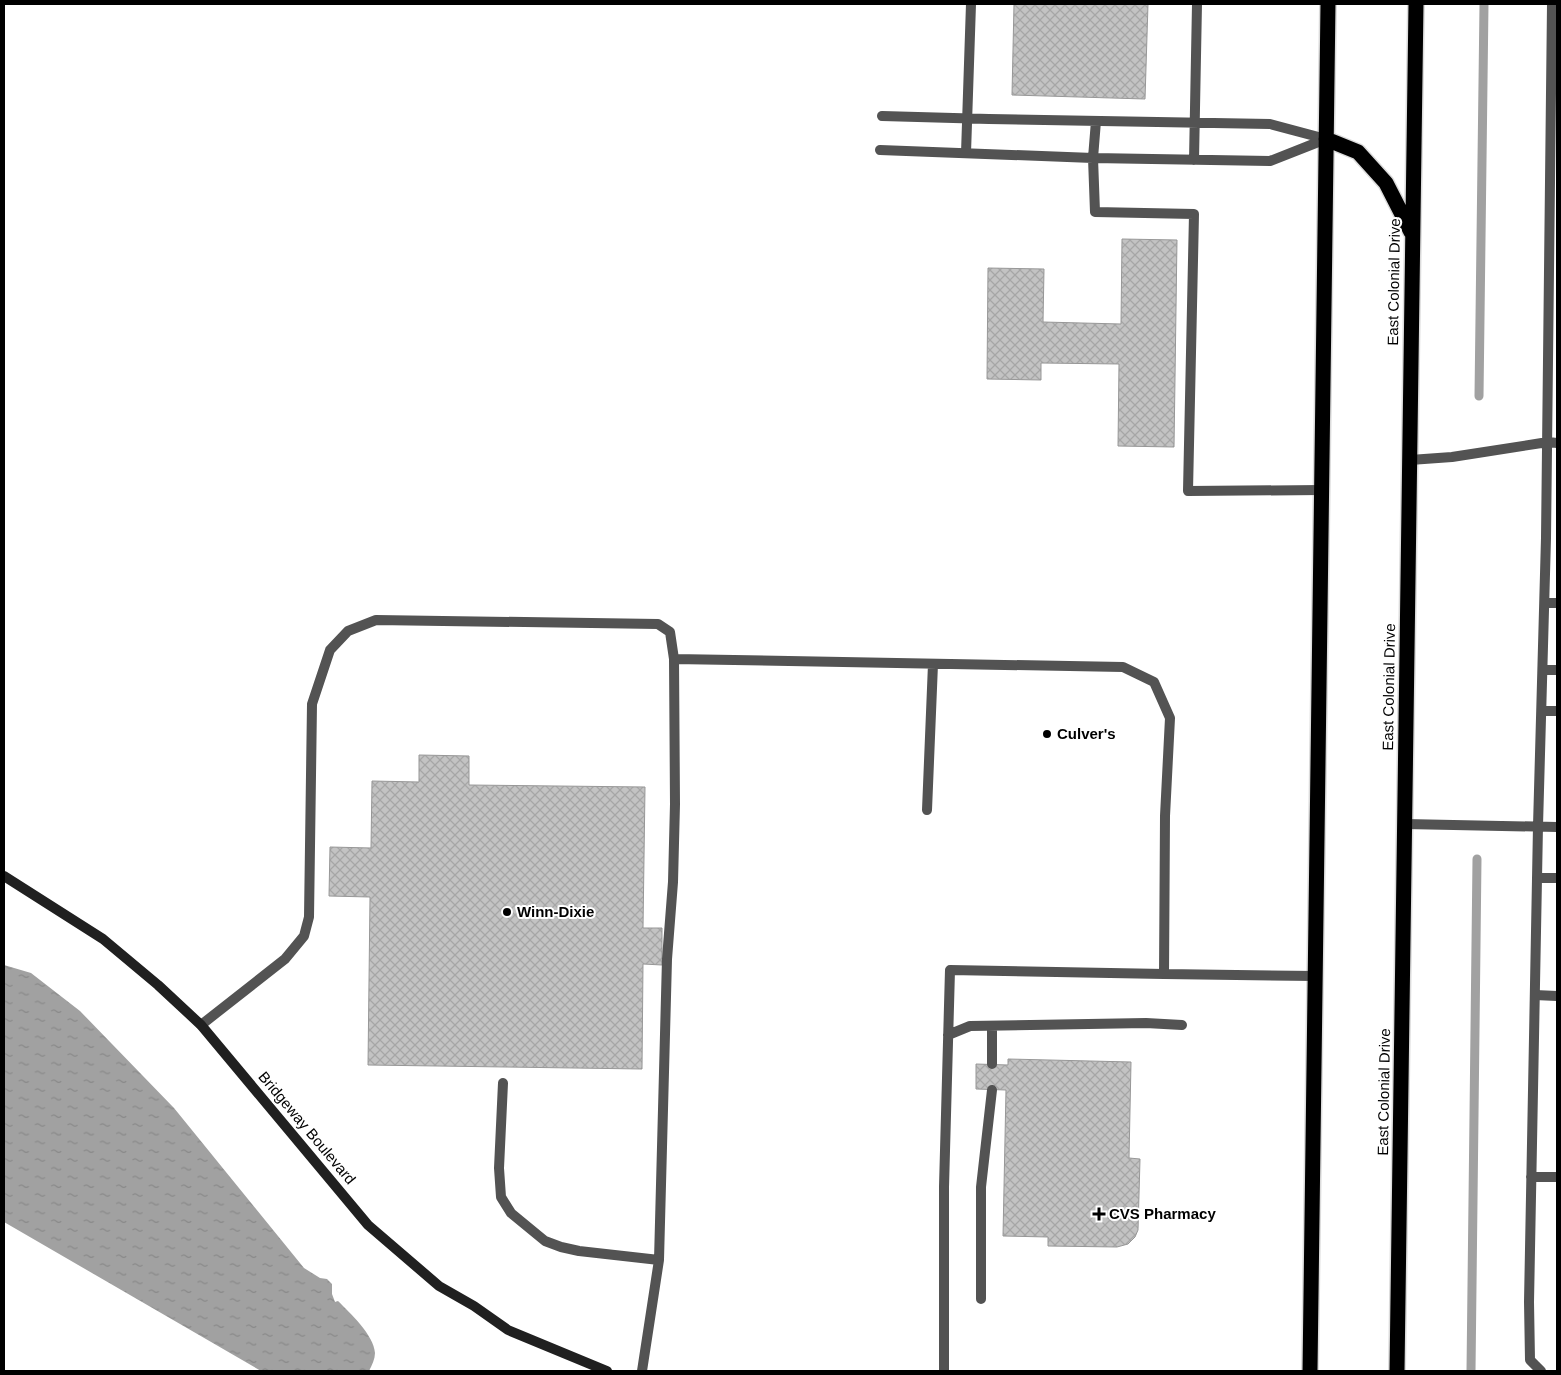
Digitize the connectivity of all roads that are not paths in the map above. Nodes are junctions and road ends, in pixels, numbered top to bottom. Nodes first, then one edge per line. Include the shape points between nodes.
1 (971, 4) edge
2 (1197, 4) edge
3 (1328, 4) edge
4 (1416, 4) edge
5 (1552, 4) edge
6 (882, 116) dead end
7 (966, 119) junction
8 (1096, 121) junction
9 (1194, 123) junction
10 (1326, 139) junction
11 (880, 150) dead end
12 (966, 153) junction
13 (1093, 158) junction
14 (1194, 160) junction
15 (1413, 236) junction
16 (1553, 366) edge
17 (1552, 443) edge
18 (1410, 460) junction
19 (1322, 490) junction
20 (1546, 538) junction
21 (1557, 538) edge
22 (1544, 603) junction
23 (1557, 603) edge
24 (674, 659) junction
25 (933, 664) junction
26 (1543, 670) junction
27 (1557, 670) edge
28 (1542, 711) junction
29 (1557, 711) edge
30 (927, 810) dead end
31 (1405, 824) junction
32 (1538, 826) junction
33 (1557, 827) edge
34 (4, 876) edge
35 (1537, 878) junction
36 (1557, 878) edge
37 (1164, 974) junction
38 (1315, 976) junction
39 (1535, 995) junction
40 (1557, 996) edge
41 (201, 1025) junction
42 (1182, 1025) dead end
43 (992, 1026) junction
44 (948, 1035) junction
45 (992, 1064) dead end
46 (503, 1083) dead end
47 (992, 1090) dead end
48 (1531, 1177) junction
49 (1557, 1177) edge
50 (659, 1260) junction
51 (981, 1299) dead end
52 (607, 1371) edge
53 (642, 1371) edge
54 (944, 1371) edge
55 (1310, 1371) edge
56 (1397, 1371) edge
57 (1541, 1371) edge

1 - 7 lane
2 - 9 lane
3 - 10 highway
4 - 15 highway, East Colonial Drive
5 - 16 lane
6 - 7 lane
7 - 8 lane
7 - 12 lane
8 - 9 lane
8 - 13 lane
9 - 10 lane via 1270,124
9 - 14 lane
10 - 14 lane via 1270,161
10 - 15 highway via 1358,152 1386,183
10 - 19 highway
11 - 12 lane
12 - 13 lane
13 - 14 lane
13 - 19 lane via 1095,212 1194,214 1188,492
15 - 18 highway, East Colonial Drive
16 - 17 lane
17 - 18 lane
17 - 20 lane
18 - 31 highway, East Colonial Drive
19 - 38 highway
20 - 21 lane
20 - 22 lane
22 - 23 lane
22 - 26 lane
24 - 25 lane
24 - 41 lane via 670,632 658,624 376,620 348,630 330,650 312,704 309,917 304,936 285,959
24 - 50 lane via 673,882 667,959
25 - 30 lane
25 - 37 lane via 1123,667 1154,682 1170,718 1165,816
26 - 27 lane
26 - 28 lane
28 - 29 lane
28 - 32 lane
31 - 32 lane
31 - 56 highway, East Colonial Drive
32 - 33 lane
32 - 35 lane
34 - 41 street, Bridgeway Boulevard via 103,939
35 - 36 lane
35 - 39 lane
37 - 38 lane
37 - 44 lane via 950,970
38 - 55 highway
39 - 40 lane
39 - 48 lane
41 - 52 street, Bridgeway Boulevard via 368,1225 410,1262 439,1286 508,1330
42 - 43 lane
43 - 44 lane via 970,1026
43 - 45 lane
44 - 54 lane
46 - 50 lane via 499,1168 501,1196 511,1213 545,1241 561,1247 579,1252
47 - 51 lane via 981,1188
48 - 49 lane
48 - 57 lane via 1530,1360
50 - 53 lane

